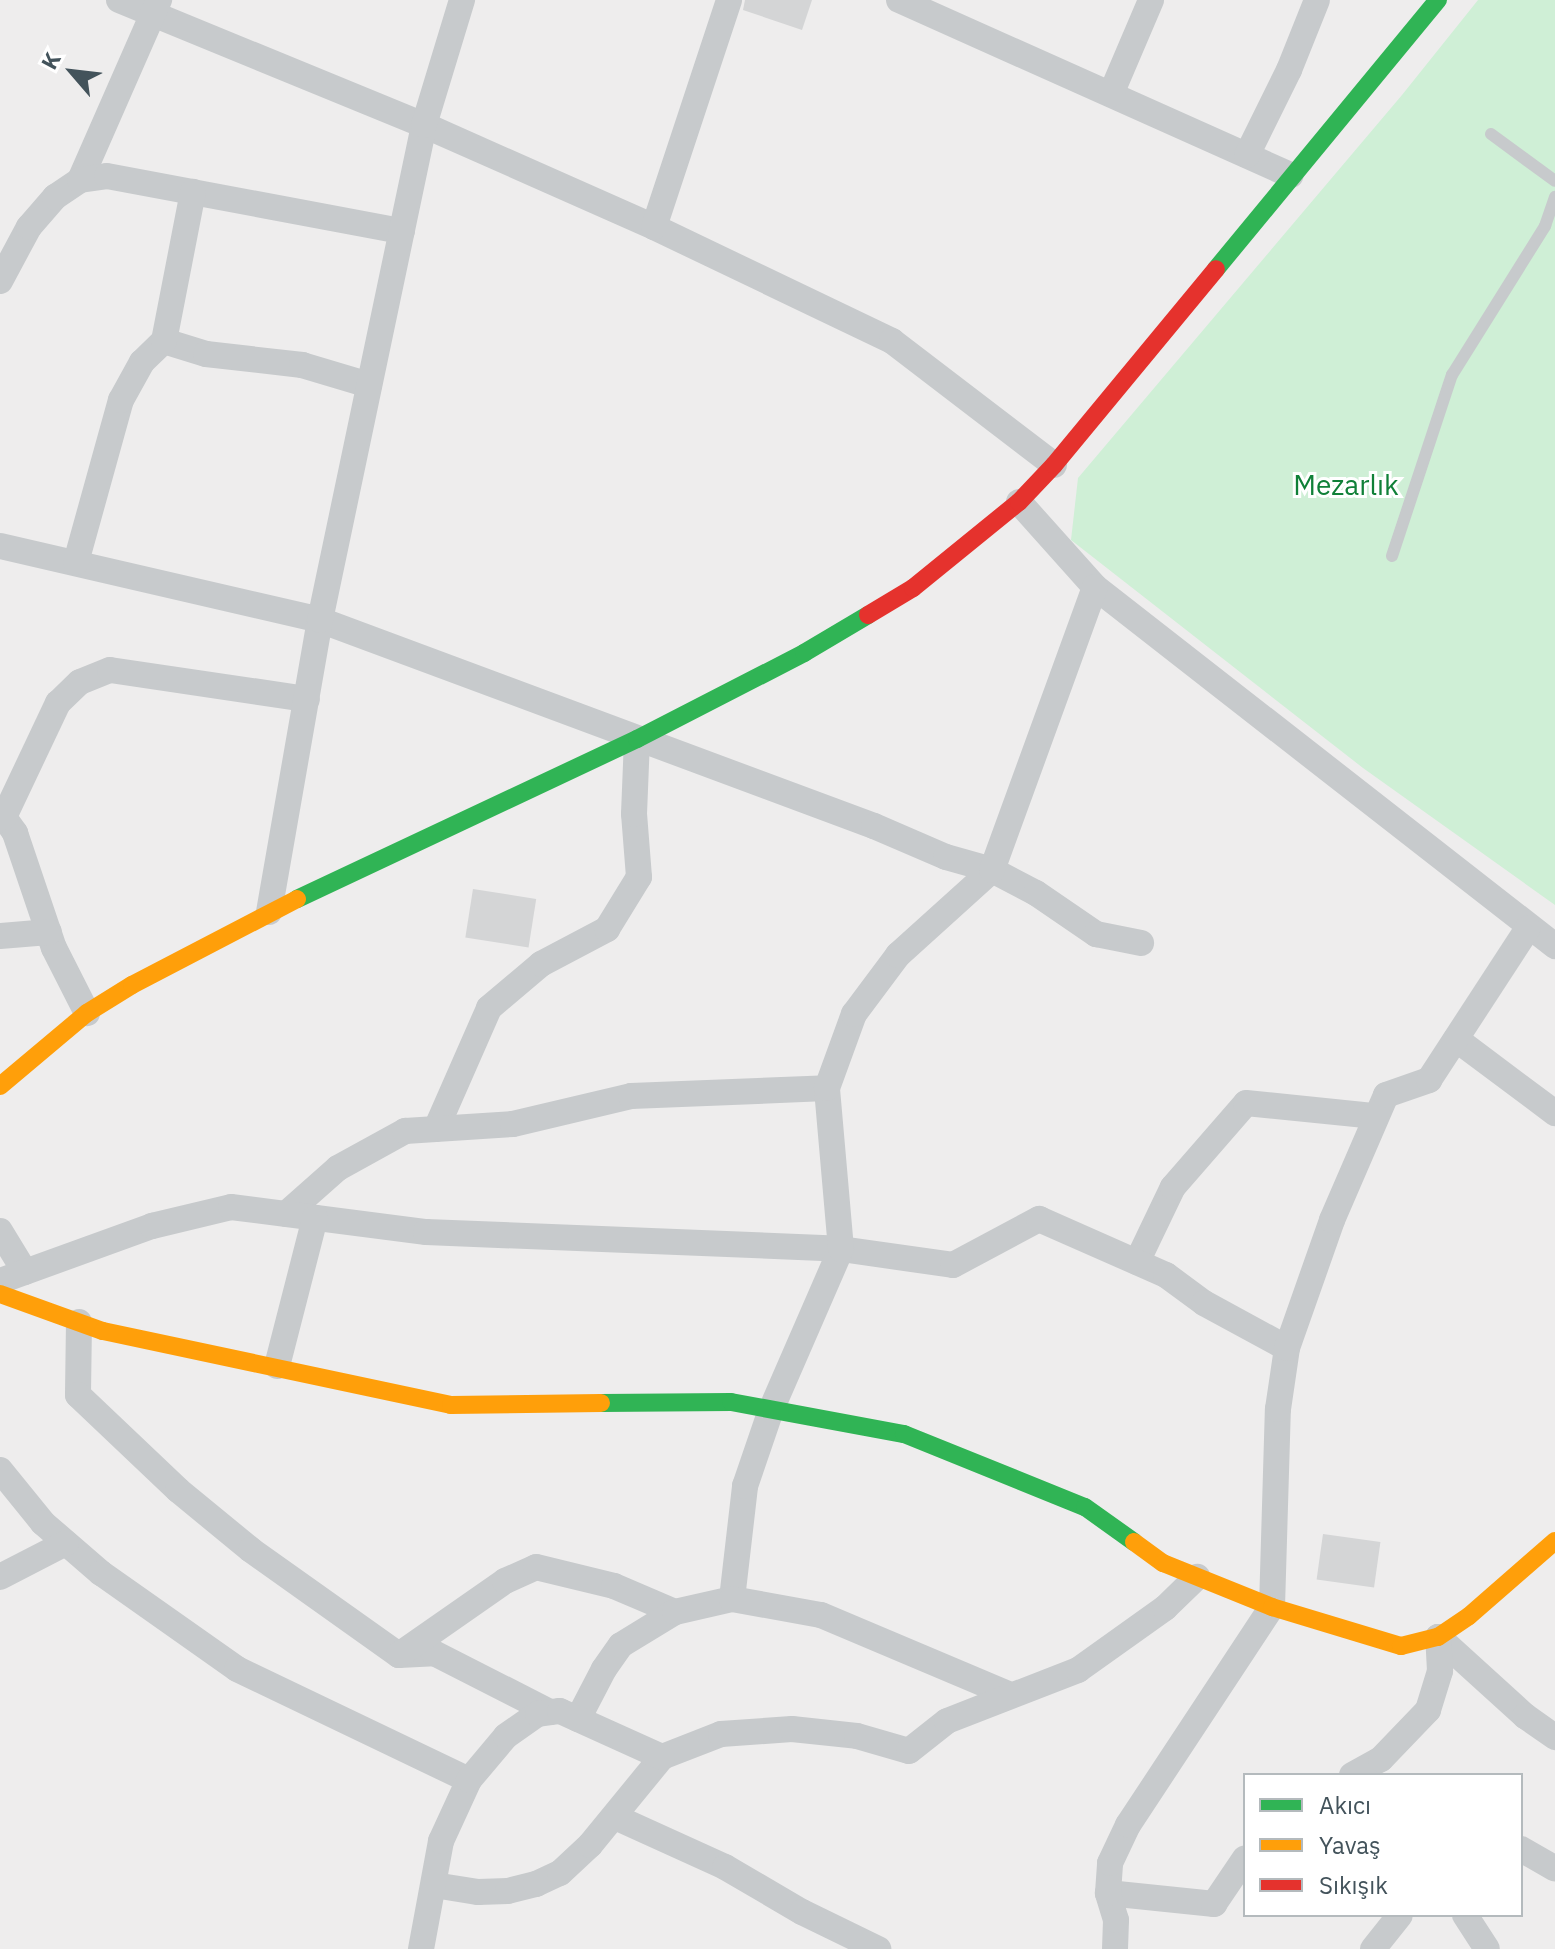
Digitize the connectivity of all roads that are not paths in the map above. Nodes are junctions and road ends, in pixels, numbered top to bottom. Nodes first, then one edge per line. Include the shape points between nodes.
1 (119, 0) edge
2 (462, 0) edge
3 (729, 0) edge
4 (899, 0) edge
5 (1151, 0) edge
6 (1317, 0) edge
7 (1414, 0) edge
8 (1438, 0) edge
9 (155, 6) edge
10 (1111, 94) junction
11 (424, 125) junction
12 (1491, 134) dead end
13 (1247, 155) junction
14 (1291, 175) junction
15 (80, 180) junction
16 (1555, 181) edge
17 (193, 192) junction
18 (1555, 197) edge
19 (654, 227) junction
20 (402, 231) junction
21 (0, 281) edge
22 (164, 341) junction
23 (369, 385) junction
24 (1054, 465) junction
25 (1019, 502) junction
26 (0, 546) edge
27 (1392, 556) dead end
28 (76, 562) junction
29 (1095, 587) junction
30 (320, 620) junction
31 (307, 699) junction
32 (637, 739) junction
33 (2, 814) edge
34 (992, 870) junction
35 (269, 912) junction
36 (1528, 928) junction
37 (49, 932) junction
38 (0, 936) edge
39 (1141, 943) dead end
40 (1555, 946) edge
41 (87, 1013) junction
42 (1456, 1039) junction
43 (0, 1086) edge
44 (827, 1088) junction
45 (1555, 1113) edge
46 (1375, 1116) junction
47 (436, 1129) junction
48 (286, 1214) junction
49 (315, 1218) junction
50 (0, 1231) edge
51 (841, 1249) junction
52 (1137, 1262) junction
53 (25, 1272) junction
54 (0, 1281) edge
55 (0, 1294) edge
56 (79, 1322) junction
57 (1287, 1348) junction
58 (277, 1366) junction
59 (771, 1410) junction
60 (0, 1470) edge
61 (1555, 1541) edge
62 (66, 1543) junction
63 (0, 1577) edge
64 (1197, 1577) junction
65 (732, 1599) junction
66 (1272, 1607) junction
67 (675, 1612) junction
68 (1438, 1637) junction
69 (399, 1655) junction
70 (1010, 1695) junction
71 (550, 1712) junction
72 (578, 1719) junction
73 (1555, 1737) edge
74 (662, 1757) junction
75 (1390, 1767) edge
76 (1362, 1773) edge
77 (469, 1780) junction
78 (615, 1817) junction
79 (1523, 1850) edge
80 (1243, 1861) edge
81 (1555, 1869) edge
82 (434, 1885) junction
83 (1108, 1893) junction
84 (1398, 1917) edge
85 (1466, 1917) edge
86 (421, 1949) edge
87 (878, 1949) edge
88 (1115, 1949) edge
89 (1373, 1949) edge
90 (1487, 1949) edge

1 - 9 street
2 - 11 street
3 - 19 street
4 - 10 street
5 - 10 street
6 - 13 street
7 - 14 main road
8 - 14 main road
9 - 11 street
9 - 15 street
10 - 13 street
11 - 19 street
11 - 20 street
12 - 16 lane
13 - 14 street
14 - 24 main road
15 - 17 street via 107,176
15 - 21 street via 55,197 29,227
17 - 20 street
17 - 22 street
18 - 27 lane via 1545,226 1452,375
19 - 24 street via 892,341
20 - 23 street
22 - 23 street via 206,354 302,365
22 - 28 street via 142,362 121,400
23 - 30 street
24 - 25 main road
25 - 29 street
25 - 32 main road via 913,588
26 - 28 street
28 - 30 street
29 - 34 street
29 - 36 street
30 - 31 street
30 - 32 street
31 - 33 street via 110,670 80,682 58,703
31 - 35 street
32 - 34 street
32 - 35 main road
32 - 47 street via 634,814 639,877 607,929 541,964 489,1008
33 - 37 street via 15,833
34 - 39 street via 1096,934
34 - 44 street via 898,955 854,1014
35 - 41 main road
36 - 40 street
36 - 42 street
37 - 38 street
37 - 41 street
41 - 43 main road
42 - 45 street
42 - 46 street via 1429,1080 1386,1095
44 - 47 street via 631,1096 513,1124
44 - 51 street
46 - 52 street via 1246,1103 1173,1187
46 - 57 street
47 - 48 street via 405,1131 338,1168
48 - 49 street
48 - 53 street via 231,1207 152,1226
49 - 51 street via 426,1232
49 - 58 street
50 - 53 street
51 - 52 street via 953,1265 1039,1219
51 - 59 street
52 - 57 street
53 - 54 street
55 - 56 main road
56 - 58 main road
56 - 69 street via 78,1395 178,1490 251,1550
57 - 66 street via 1278,1409
58 - 59 main road via 451,1405 731,1402
59 - 64 main road via 904,1434 1085,1507 1163,1563
59 - 65 street via 745,1486
60 - 62 street
61 - 68 main road
62 - 63 street
62 - 77 street via 237,1669
64 - 66 main road
64 - 70 street via 1165,1608 1078,1670
65 - 67 street
65 - 70 street via 821,1615
66 - 68 main road via 1401,1646
66 - 83 street via 1128,1825 1110,1863
67 - 69 street via 614,1586 536,1567 505,1581
67 - 72 street via 621,1645
68 - 73 street
68 - 75 street via 1440,1671 1428,1710
69 - 71 street via 434,1653
70 - 74 street via 947,1721 909,1751 857,1736 792,1729 721,1734
71 - 72 street
71 - 77 street via 506,1736
72 - 74 street
74 - 78 street
75 - 76 street
77 - 82 street via 441,1841
78 - 82 street via 560,1873 536,1884 478,1892
78 - 87 street via 725,1867
79 - 81 street
80 - 83 street via 1214,1904
82 - 86 street
83 - 88 street via 1116,1920
84 - 89 street
85 - 90 street

